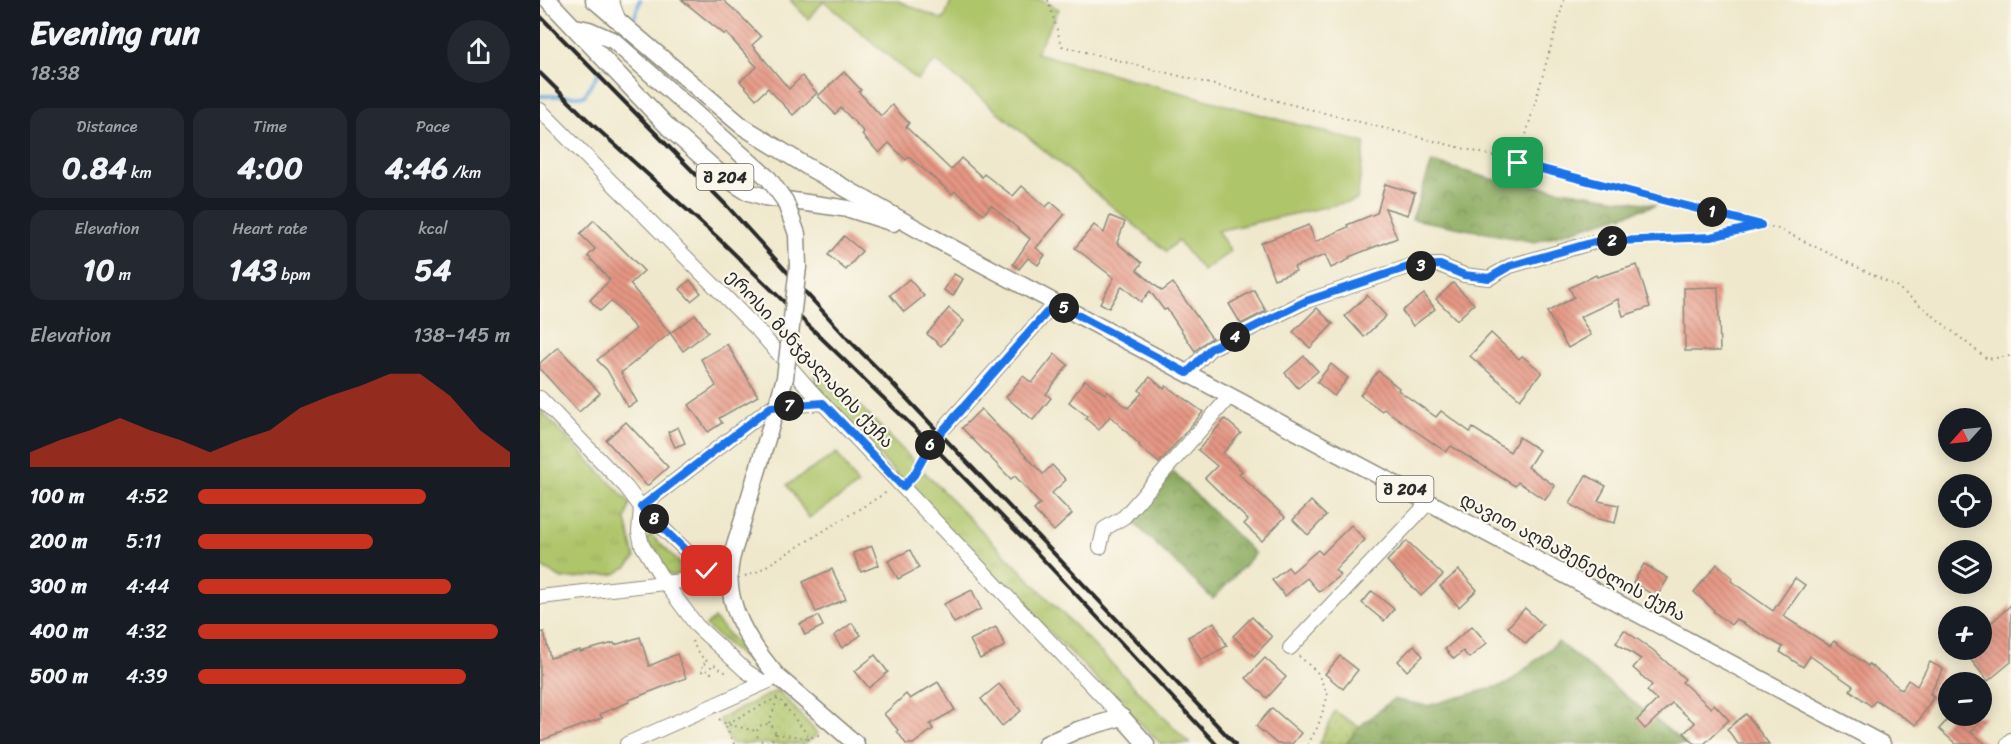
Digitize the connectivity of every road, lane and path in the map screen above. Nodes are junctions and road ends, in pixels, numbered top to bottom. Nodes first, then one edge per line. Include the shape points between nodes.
1 (548, 0) edge
2 (1048, 0) edge
3 (1564, 0) edge
4 (600, 1) edge
5 (574, 26) junction
6 (614, 40) junction
7 (543, 113) edge
8 (1518, 163) junction
9 (1761, 225) junction
10 (928, 235) junction
11 (1594, 242) joint
12 (1055, 303) junction
13 (2011, 356) edge
14 (1187, 373) junction
15 (1230, 396) junction
16 (540, 398) edge
17 (823, 403) junction
18 (946, 426) joint
19 (901, 484) junction
20 (1429, 502) junction
21 (641, 507) junction
22 (1100, 548) dead end
23 (707, 571) junction
24 (755, 573) dead end
25 (729, 582) junction
26 (665, 583) junction
27 (540, 597) edge
28 (697, 626) junction
29 (1290, 648) joint
30 (746, 671) junction
31 (771, 680) junction
32 (783, 694) dead end
33 (778, 697) junction
34 (718, 716) dead end
35 (1122, 717) junction
36 (726, 724) junction
37 (769, 724) junction
38 (757, 732) junction
39 (824, 732) dead end
40 (776, 734) junction
41 (810, 738) junction
42 (2011, 740) edge
43 (765, 743) edge
44 (627, 744) edge
45 (734, 744) edge
46 (802, 744) edge
47 (856, 744) edge
48 (1046, 744) edge
49 (1146, 744) edge
50 (1308, 744) edge
51 (1882, 744) edge
52 (2008, 744) edge

1 - 5 main road, დავით აღმაშენებლის ქუჩა / შ 204
2 - 8 path via 1062,46
3 - 8 path
4 - 6 main road
4 - 10 main road, დავით აღმაშენებლის ქუჩა / შ 204 via 742,126
5 - 6 main road
5 - 10 main road, დავით აღმაშენებლის ქუჩა / შ 204 via 670,129 746,191 849,209
6 - 25 main road, bridge via 769,179 784,201 797,234 798,267 785,378 731,561
7 - 17 street, ეროსი მანჯგალაძის ქუჩა via 756,328
8 - 9 path
9 - 11 path via 1711,237
9 - 13 path via 1779,229 1896,286 1987,358
10 - 12 main road, დავით აღმაშენებლის ქუჩა / შ 204
11 - 14 street via 1510,266 1489,278 1464,275 1440,265 1411,266 1306,301 1210,349
12 - 14 main road, დავით აღმაშენებლის ქუჩა / შ 204
12 - 18 street
14 - 15 main road, დავით აღმაშენებლის ქუჩა / შ 204
15 - 20 main road, დავით აღმაშენებლის ქუჩა / შ 204
15 - 22 street via 1124,516 1104,529
16 - 21 street
17 - 19 street, ეროსი მანჯგალაძის ქუჩა
17 - 21 street via 771,407
18 - 19 path via 914,475
19 - 24 path
19 - 35 street, ეროსი მანჯგალაძის ქუჩა
20 - 29 street
20 - 51 main road, დავით აღმაშენებლის ქუჩა / შ 204
21 - 23 street
21 - 26 street via 642,545
23 - 25 street
23 - 26 street
25 - 31 main road via 733,606 767,665
26 - 27 street
26 - 28 street
28 - 30 street
28 - 30 path via 690,636 708,662 700,665 703,673 711,673 713,664 734,677
29 - 50 path via 1317,672 1328,695
30 - 31 street
31 - 44 street
31 - 47 main road
32 - 33 path
33 - 36 path
33 - 37 path
33 - 41 path
34 - 36 path
35 - 48 main road
35 - 49 main road, ეროსი მანჯგალაძის ქუჩა
36 - 38 path
36 - 45 path
37 - 38 path via 760,726
37 - 40 path
38 - 43 path
39 - 41 path
40 - 41 path
40 - 43 path
41 - 46 path
42 - 52 street

